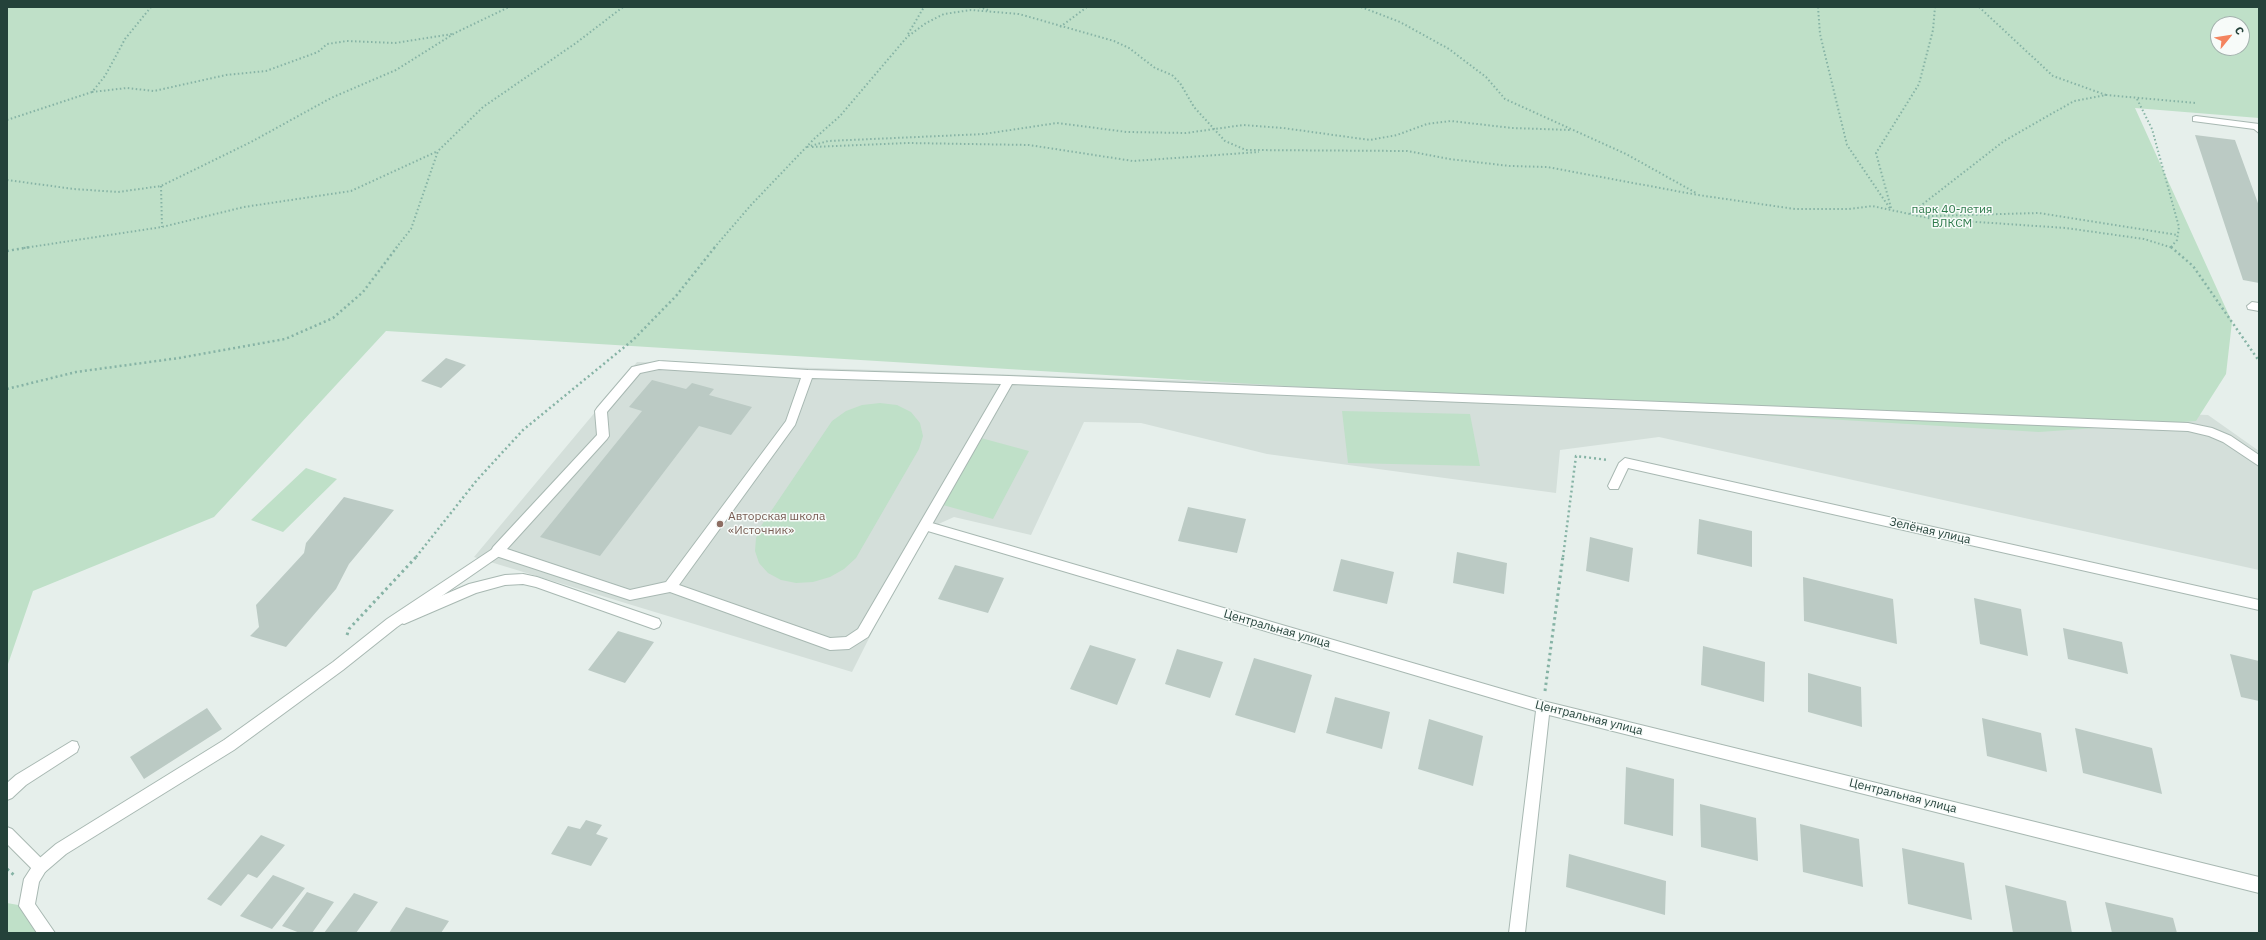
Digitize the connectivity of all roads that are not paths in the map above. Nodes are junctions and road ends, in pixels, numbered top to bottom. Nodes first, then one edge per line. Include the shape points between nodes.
1 (2196, 119) dead end
2 (2259, 130) edge
3 (808, 374) junction
4 (1009, 380) junction
5 (2259, 461) edge
6 (1614, 486) dead end
7 (925, 526) junction
8 (496, 551) junction
9 (670, 587) junction
10 (2259, 605) edge
11 (654, 623) dead end
12 (392, 624) junction
13 (1543, 707) junction
14 (72, 747) dead end
15 (7, 793) edge
16 (7, 834) edge
17 (40, 867) junction
18 (2259, 885) edge
19 (47, 933) edge
20 (1517, 933) edge

1 - 2 street via 2258,127
3 - 4 street
3 - 8 street via 659,365 636,370 601,411 603,436
3 - 9 street via 791,422
4 - 5 street via 2188,427 2222,436
4 - 7 street
6 - 10 street, Зелёная улица via 1625,463
7 - 9 street via 864,633 849,643 830,644
7 - 13 street, Центральная улица
8 - 9 street via 630,595
8 - 12 street
11 - 12 street via 537,582 511,580 474,588
12 - 17 street via 229,745 61,849
13 - 18 street, Центральная улица
13 - 20 street
14 - 15 street via 21,780
16 - 17 street
17 - 19 street via 32,879 27,906

